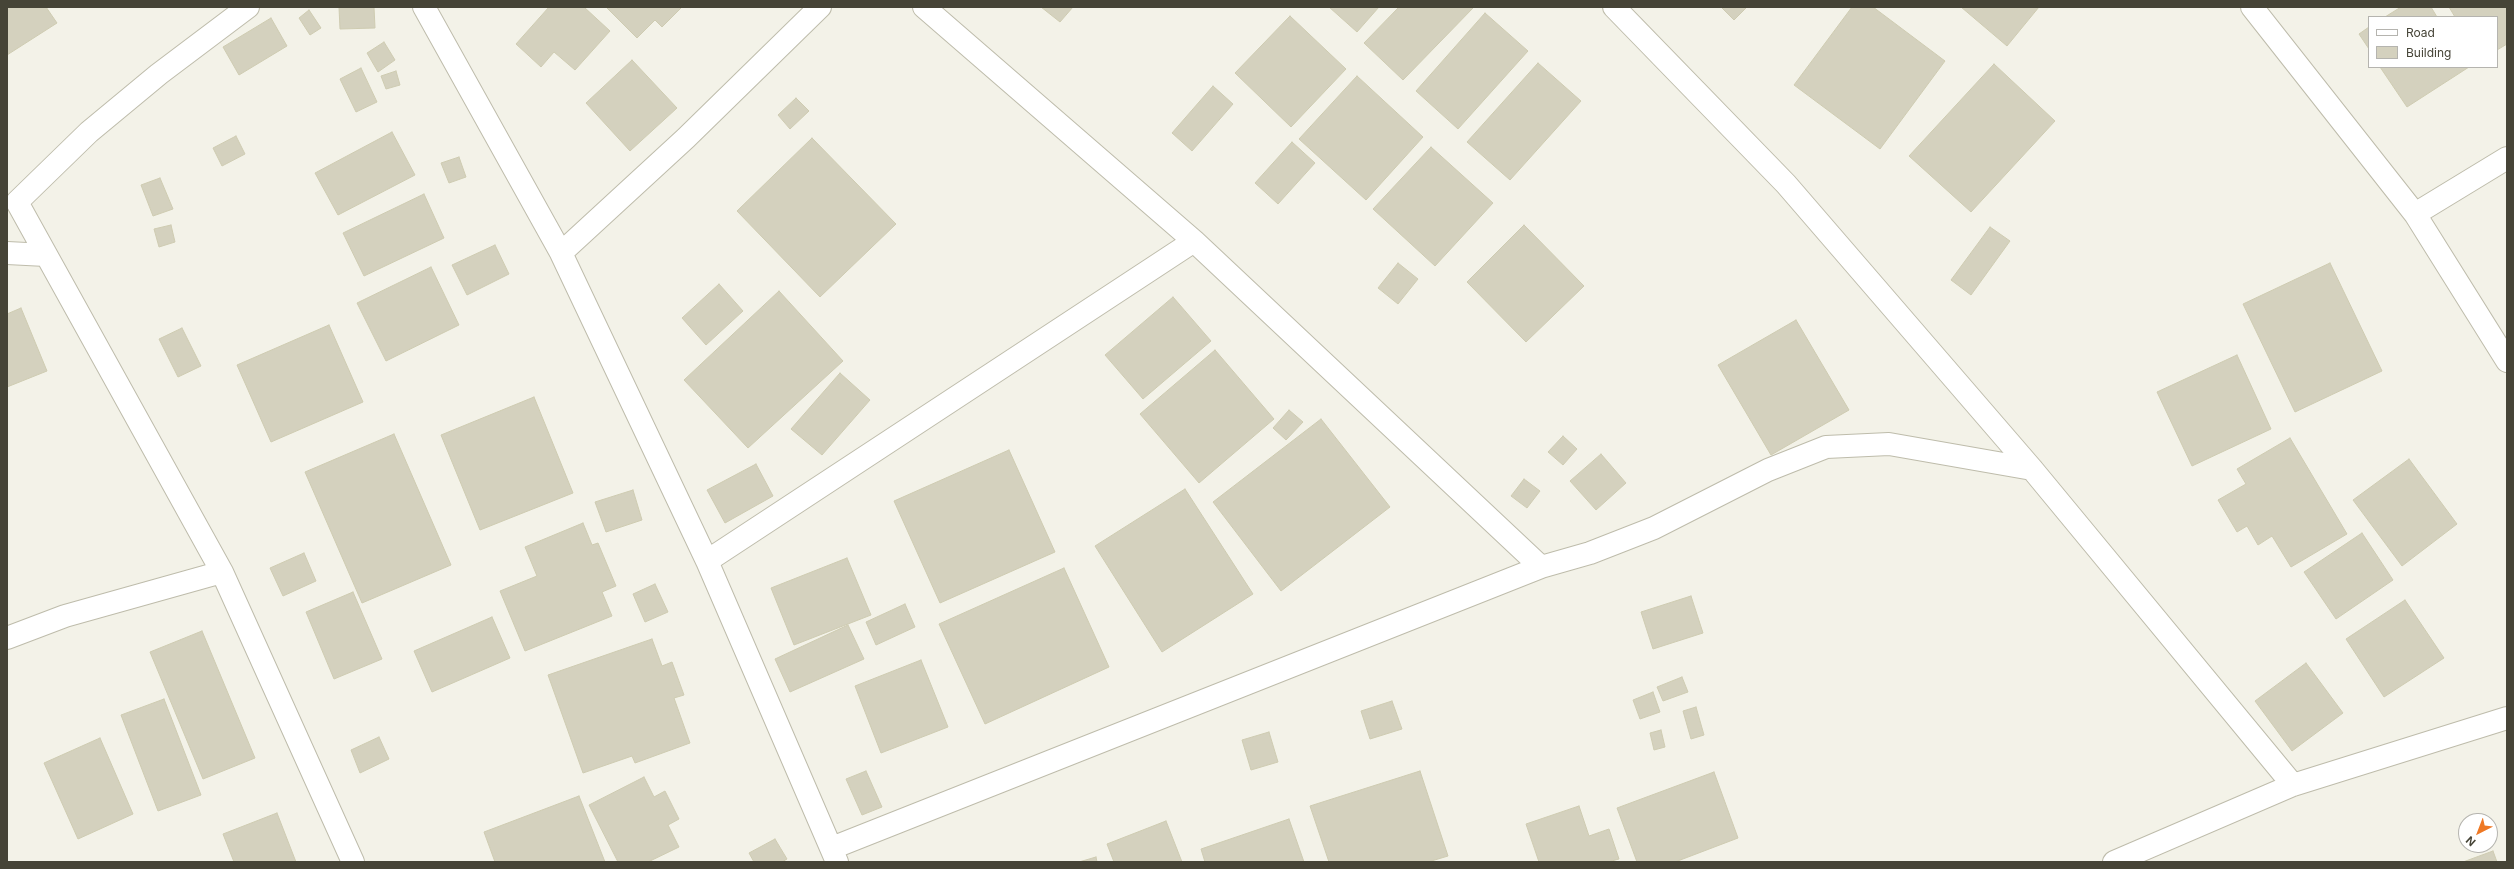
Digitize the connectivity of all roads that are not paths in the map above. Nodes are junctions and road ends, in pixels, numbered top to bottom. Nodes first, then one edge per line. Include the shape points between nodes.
1 (248, 7) edge
2 (424, 7) edge
3 (820, 7) edge
4 (924, 7) edge
5 (1614, 7) edge
6 (2252, 7) edge
7 (2507, 158) edge
8 (12, 195) edge
9 (2415, 214) junction
10 (1194, 241) junction
11 (7, 253) edge
12 (562, 254) junction
13 (46, 255) junction
14 (2507, 361) edge
15 (2032, 469) junction
16 (707, 561) junction
17 (1541, 567) junction
18 (222, 572) junction
19 (7, 638) edge
20 (2507, 718) edge
21 (2293, 785) junction
22 (834, 855) edge
23 (353, 862) edge
24 (2114, 862) edge

1 - 8 street via 159,74
2 - 12 street
3 - 12 street via 692,133
4 - 10 street
5 - 15 street via 1786,184
6 - 9 street
7 - 9 street
8 - 13 street
9 - 14 street
10 - 16 street
10 - 17 street
11 - 13 street
12 - 16 street
13 - 18 street
15 - 17 street via 1889,444 1826,447 1768,470 1654,528 1590,553
15 - 21 street
16 - 22 street
17 - 22 street
18 - 19 street via 65,616
18 - 23 street
20 - 21 street
21 - 24 street

